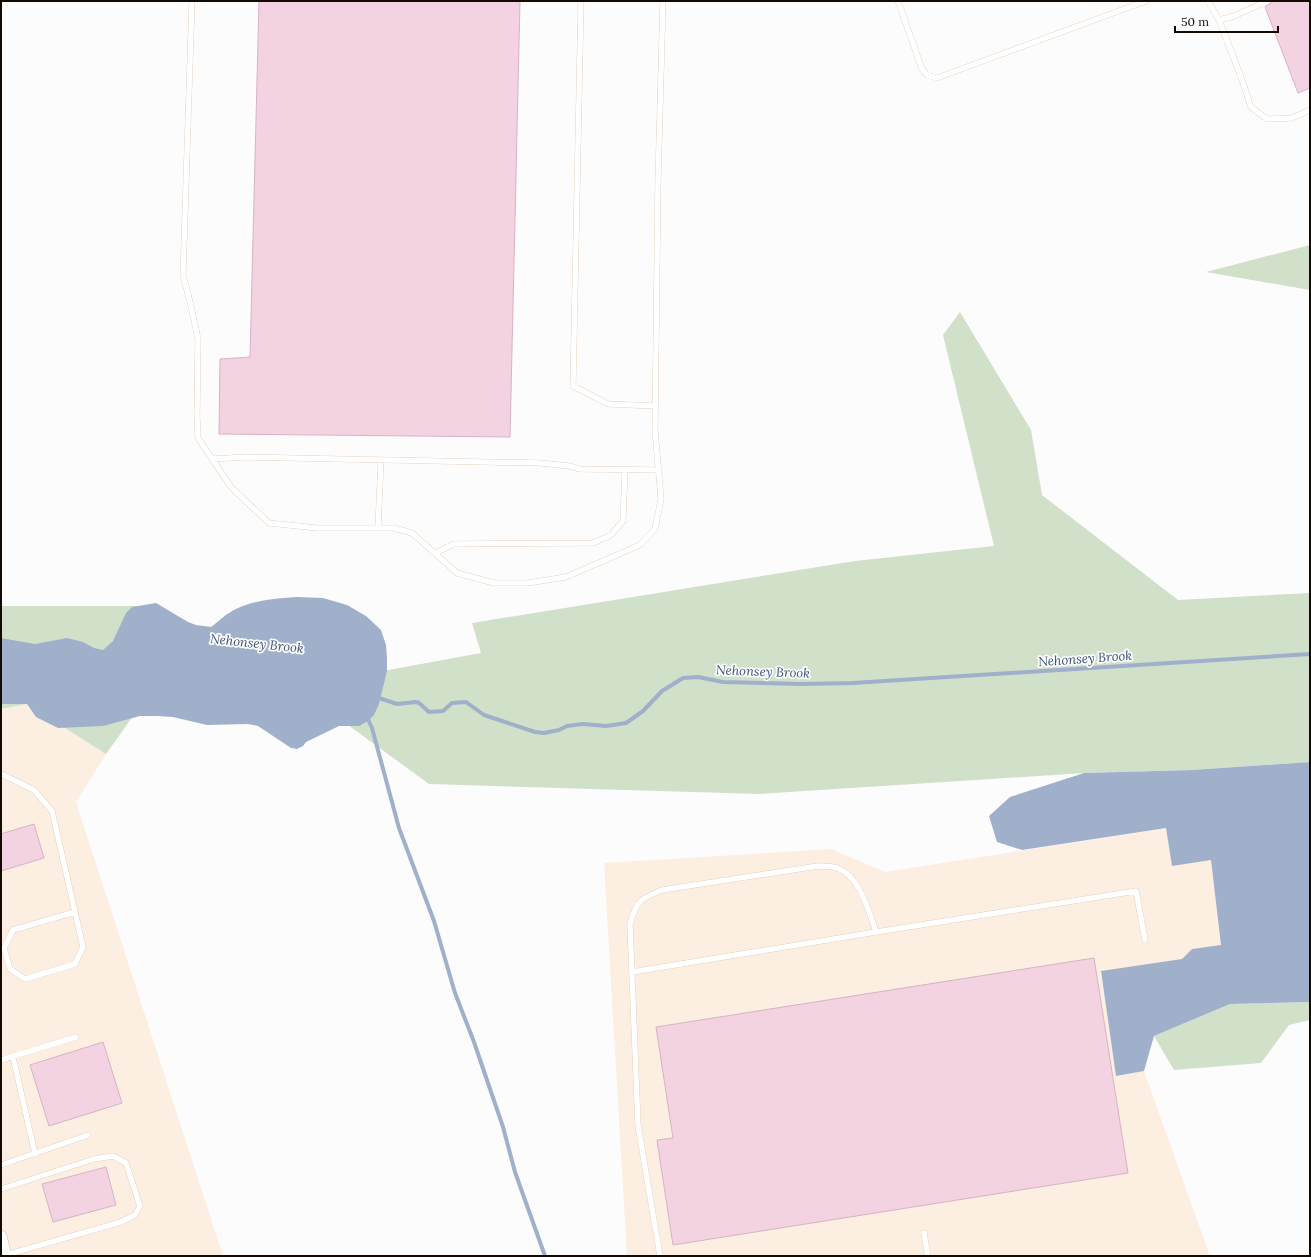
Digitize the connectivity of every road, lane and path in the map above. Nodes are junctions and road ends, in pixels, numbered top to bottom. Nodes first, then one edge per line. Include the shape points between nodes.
1 (192, 1) edge
2 (581, 1) edge
3 (663, 1) edge
4 (898, 1) edge
5 (1146, 1) edge
6 (1208, 1) edge
7 (1268, 1) edge
8 (1219, 20) junction
9 (1310, 110) edge
10 (655, 406) junction
11 (212, 459) junction
12 (381, 460) junction
13 (625, 470) junction
14 (659, 470) junction
15 (378, 528) junction
16 (435, 554) junction
17 (1, 774) edge
18 (75, 912) junction
19 (876, 932) junction
20 (1145, 940) dead end
21 (632, 972) junction
22 (76, 1037) dead end
23 (13, 1057) junction
24 (1, 1060) edge
25 (88, 1136) dead end
26 (35, 1154) junction
27 (1, 1165) edge
28 (1, 1189) edge
29 (924, 1233) dead end
30 (1, 1236) edge
31 (6, 1255) edge
32 (660, 1256) edge
33 (928, 1256) edge

1 - 11 lane via 183,275 198,339 198,438
2 - 10 lane via 573,386 608,404
3 - 10 lane
4 - 5 lane via 922,69 927,75 937,78
6 - 8 lane
7 - 8 lane
8 - 9 lane via 1251,107 1267,120 1292,118
10 - 14 lane
11 - 12 lane via 247,457
11 - 15 lane via 231,487 269,523 317,528
12 - 13 lane via 540,463 580,469
12 - 15 lane
13 - 14 lane
13 - 16 lane via 623,521 611,535 593,543 454,544
14 - 16 lane via 661,499 656,529 640,545 566,577 528,583 494,583 456,573
15 - 16 lane via 394,528 412,533
17 - 18 lane via 34,790 52,811
18 - 18 lane via 83,946 75,964 25,979 10,969 4,948 13,930
19 - 20 lane via 1136,891
19 - 21 lane
19 - 21 lane via 859,889 849,874 834,867 818,866 662,890 646,896 635,907 630,924
21 - 32 lane via 638,1125
22 - 23 lane
23 - 24 lane
23 - 26 lane
25 - 26 lane
26 - 27 lane
28 - 31 lane via 94,1159 113,1156 126,1163 140,1206 135,1215 120,1222
29 - 33 lane
30 - 31 street

